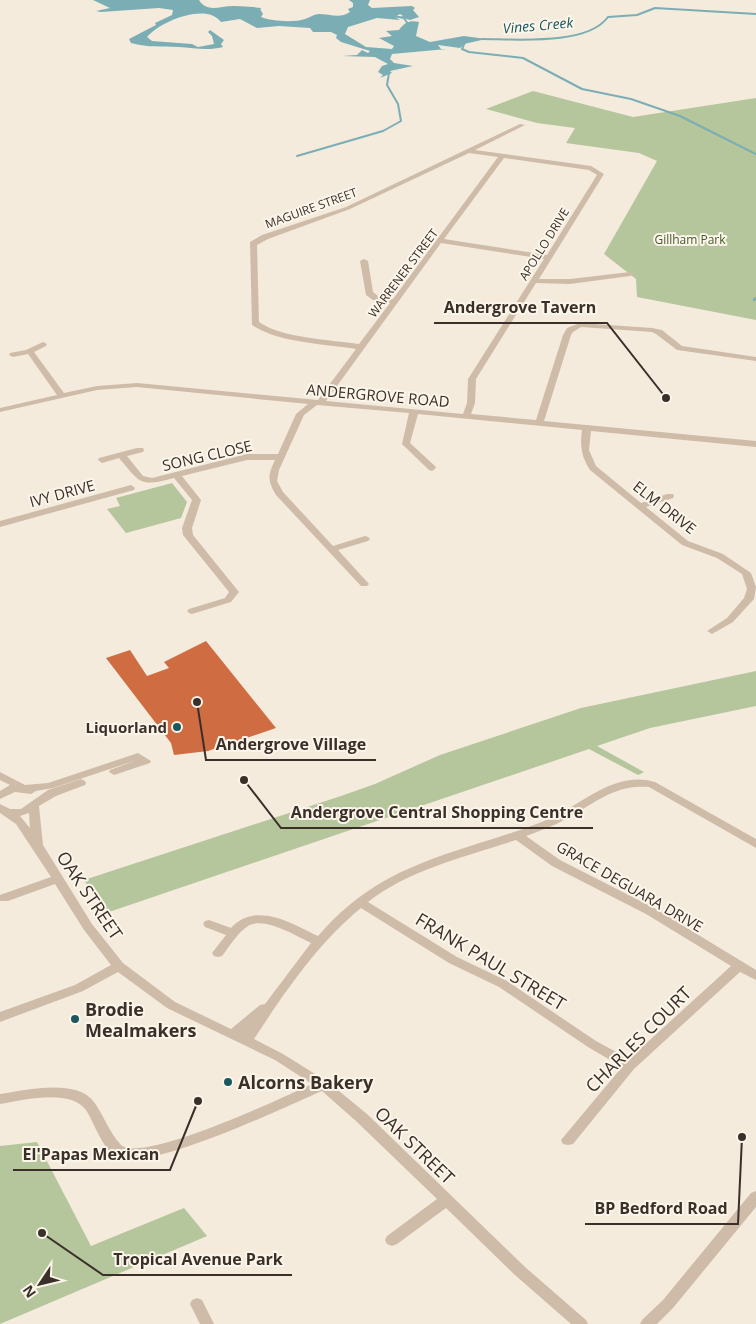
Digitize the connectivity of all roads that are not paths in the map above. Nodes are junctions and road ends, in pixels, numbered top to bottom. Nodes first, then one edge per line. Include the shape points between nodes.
1 (522, 125) dead end
2 (469, 151) junction
3 (502, 156) junction
4 (607, 169) dead end
5 (595, 170) junction
6 (441, 241) junction
7 (548, 257) junction
8 (364, 261) dead end
9 (630, 274) dead end
10 (534, 281) junction
11 (395, 302) junction
12 (43, 344) dead end
13 (361, 346) junction
14 (29, 351) junction
15 (14, 355) dead end
16 (756, 359) edge
17 (62, 396) junction
18 (296, 401) junction
19 (317, 403) junction
20 (0, 410) edge
21 (414, 412) junction
22 (300, 414) junction
23 (466, 416) junction
24 (539, 423) junction
25 (587, 428) junction
26 (756, 444) edge
27 (140, 450) dead end
28 (121, 455) junction
29 (280, 457) junction
30 (102, 460) dead end
31 (432, 468) dead end
32 (177, 476) junction
33 (131, 488) dead end
34 (670, 496) dead end
35 (640, 506) junction
36 (0, 524) edge
37 (365, 540) dead end
38 (332, 549) junction
39 (364, 584) dead end
40 (751, 604) edge
41 (192, 611) dead end
42 (712, 631) dead end
43 (0, 775) edge
44 (23, 788) junction
45 (0, 795) edge
46 (34, 805) junction
47 (3, 810) edge
48 (517, 835) junction
49 (756, 844) edge
50 (40, 851) junction
51 (57, 879) junction
52 (4, 898) dead end
53 (360, 902) junction
54 (209, 924) dead end
55 (234, 934) junction
56 (320, 942) junction
57 (218, 953) dead end
58 (120, 966) junction
59 (738, 967) junction
60 (756, 976) edge
61 (268, 1004) junction
62 (0, 1017) edge
63 (232, 1035) junction
64 (246, 1041) junction
65 (630, 1066) junction
66 (323, 1085) junction
67 (0, 1099) edge
68 (568, 1140) dead end
69 (756, 1198) edge
70 (447, 1200) junction
71 (392, 1240) dead end
72 (197, 1304) dead end
73 (207, 1324) edge
74 (581, 1324) edge
75 (647, 1324) edge

1 - 2 street, MAGUIRE STREET
2 - 3 street
2 - 13 street, MAGUIRE STREET via 348,208 253,244 255,323 258,326 271,333
3 - 5 street
3 - 6 street, WARRENER STREET
4 - 5 street
5 - 7 street, APOLLO DRIVE via 601,174 598,180
6 - 7 street
6 - 11 street, WARRENER STREET
7 - 10 street, APOLLO DRIVE
8 - 11 street via 369,293
9 - 10 street via 565,284
10 - 23 street, APOLLO DRIVE via 472,379 471,403
11 - 13 street, WARRENER STREET
12 - 14 street
13 - 19 street, WARRENER STREET
14 - 15 street
14 - 17 street
16 - 24 street via 680,348 652,330 580,325 567,335
17 - 18 street, ANDERGROVE ROAD via 132,385
17 - 20 street, ANDERGROVE ROAD
18 - 19 street, ANDERGROVE ROAD
18 - 22 street
19 - 21 street, ANDERGROVE ROAD
19 - 22 street, WARRENER STREET
21 - 23 street, ANDERGROVE ROAD
21 - 31 street via 406,444
22 - 29 street
23 - 24 street, ANDERGROVE ROAD
24 - 25 street, ANDERGROVE ROAD
25 - 26 street, ANDERGROVE ROAD
25 - 35 street, ELM DRIVE via 585,456 594,468
27 - 28 street, SONG CLOSE
28 - 30 street, SONG CLOSE
28 - 32 street, SONG CLOSE via 143,480 156,481
29 - 32 street, SONG CLOSE via 246,457
29 - 38 street via 273,475 276,488
32 - 41 street via 197,500 187,528 188,535 234,592 227,600
33 - 36 street, IVY DRIVE
34 - 35 street
35 - 40 street, ELM DRIVE via 686,543 720,556 746,573 752,589
37 - 38 street
38 - 39 street
40 - 42 street, ELM DRIVE
43 - 44 street
44 - 45 street via 7,790
44 - 46 street via 35,794
44 - 46 street via 50,786 142,758 56,792
46 - 47 street via 21,812
46 - 50 street, OAK STREET via 35,838
47 - 50 street, OAK STREET via 20,821
48 - 49 street via 550,823 600,793 639,782 651,784
48 - 53 street via 409,874
48 - 59 street, GRACE DEGUARA DRIVE via 556,863 650,911
50 - 51 street, OAK STREET
51 - 52 street
51 - 58 street, OAK STREET via 91,932
53 - 56 street
53 - 65 street, FRANK PAUL STREET via 453,960 503,984
54 - 55 street
55 - 56 street via 245,922 264,919
55 - 57 street
56 - 61 street
58 - 62 street via 79,988
58 - 63 street, OAK STREET via 171,1005
59 - 60 street, GRACE DEGUARA DRIVE
59 - 65 street, CHARLES COURT
61 - 63 street
61 - 64 street
63 - 64 street, OAK STREET
64 - 66 street, OAK STREET
65 - 68 street, CHARLES COURT
66 - 67 street via 179,1144 136,1157 123,1154 114,1147 86,1102 76,1094
66 - 70 street, OAK STREET
69 - 75 street via 668,1304
70 - 71 street
70 - 74 street, OAK STREET via 520,1271
72 - 73 street

